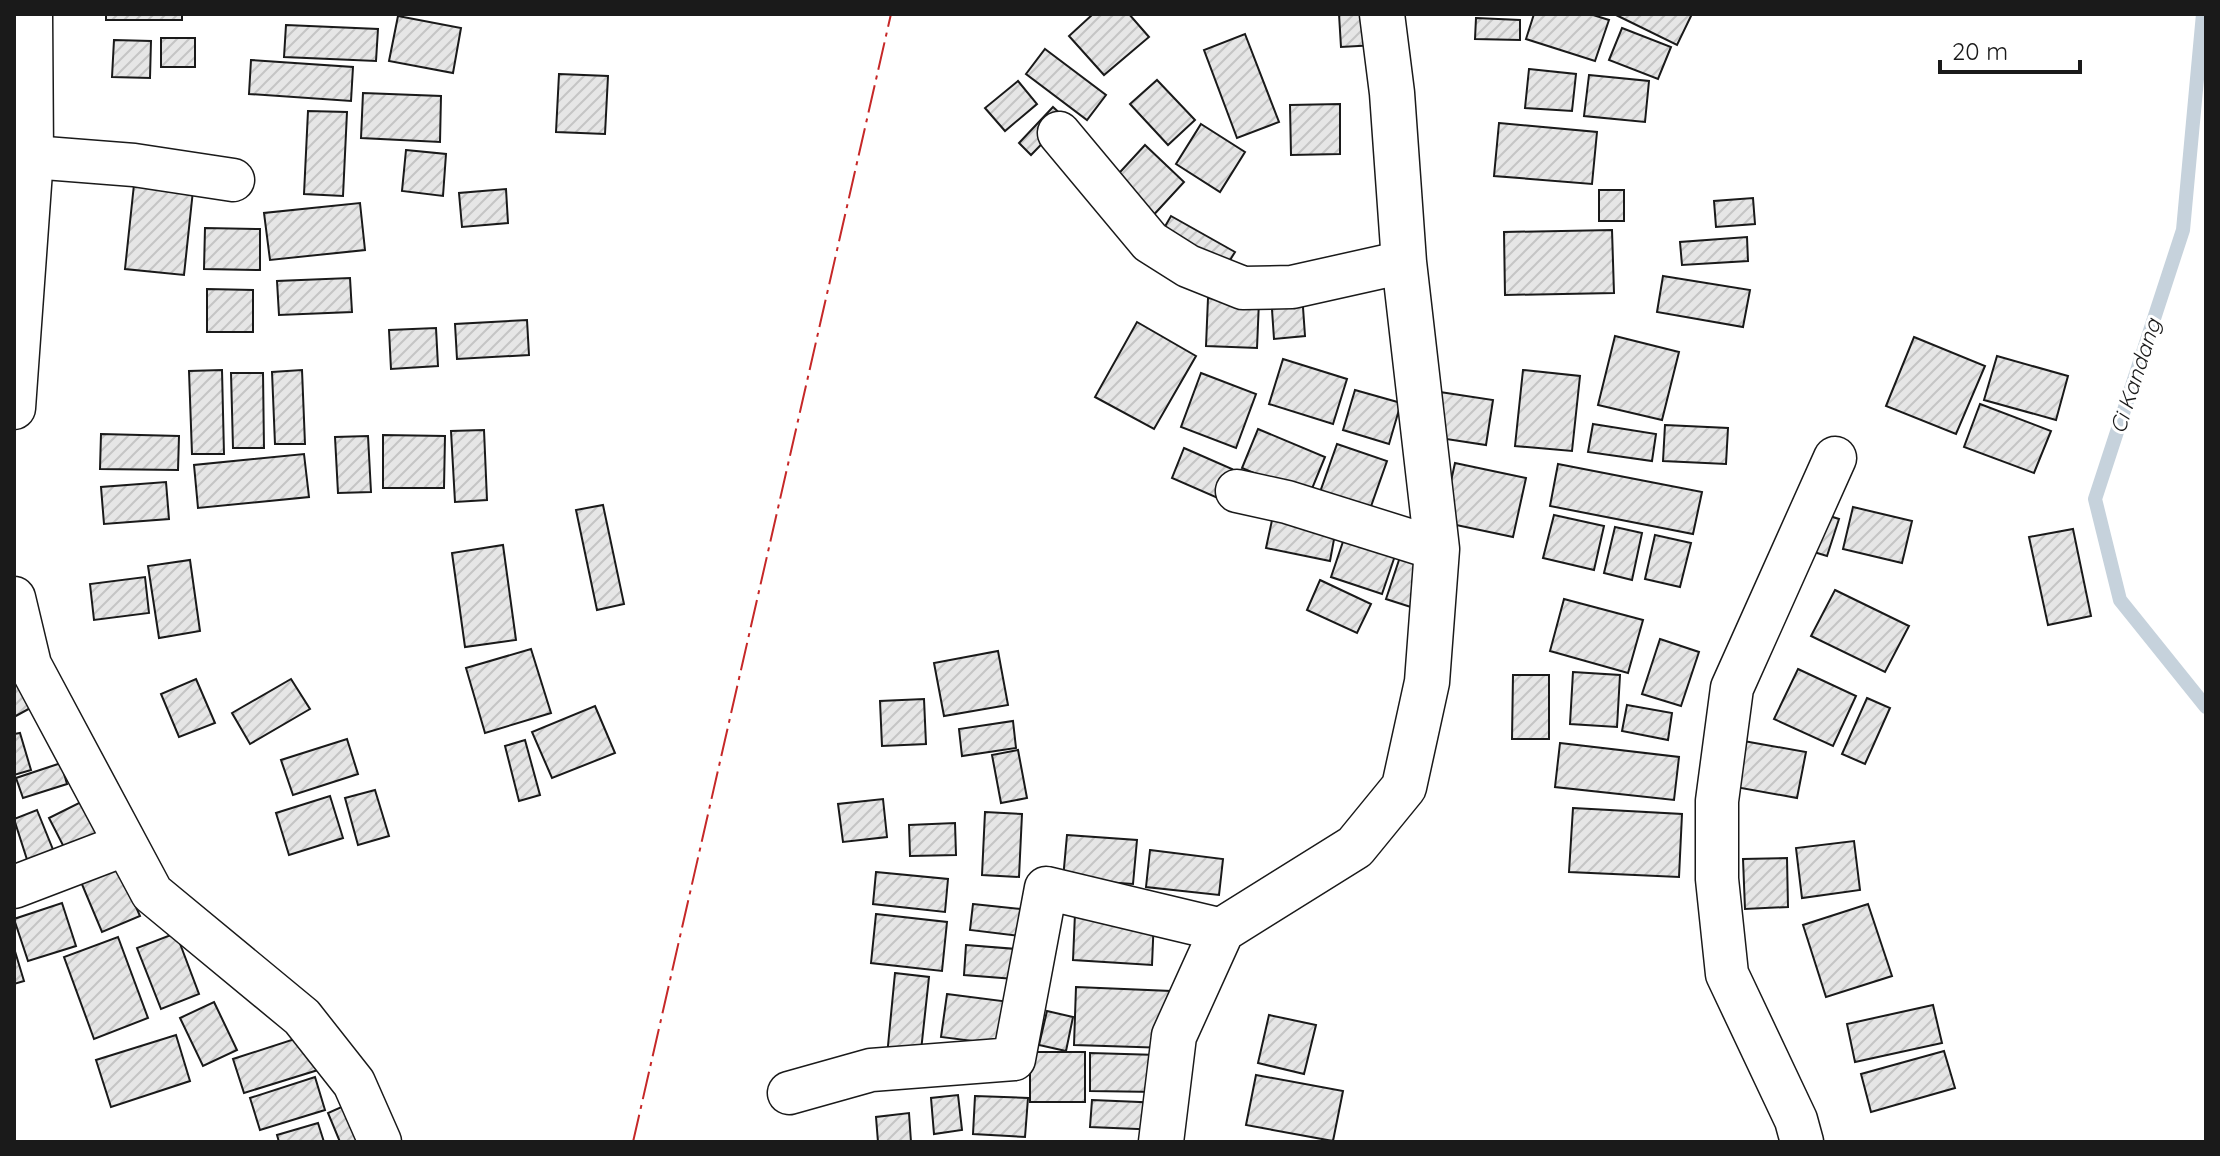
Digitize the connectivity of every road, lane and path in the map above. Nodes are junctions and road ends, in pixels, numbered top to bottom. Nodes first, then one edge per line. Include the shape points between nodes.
1 (31, 14) edge
2 (1382, 14) edge
3 (1059, 133) dead end
4 (32, 157) junction
5 (233, 180) dead end
6 (1404, 262) junction
7 (14, 390) edge
8 (14, 408) edge
9 (1835, 458) dead end
10 (1237, 491) dead end
11 (1437, 549) junction
12 (14, 598) edge
13 (124, 845) junction
14 (14, 887) edge
15 (1222, 930) junction
16 (789, 1093) dead end
17 (380, 1142) edge
18 (1161, 1142) edge
19 (1802, 1142) edge

1 - 4 street
2 - 6 street
3 - 6 street via 1150,242 1188,266 1243,288 1292,287
4 - 5 street
4 - 7 street
6 - 11 street
7 - 8 street
9 - 19 street via 1732,688 1717,801 1717,879 1727,974
10 - 11 street
11 - 15 street via 1427,682 1404,787 1355,847
12 - 13 street via 30,665
13 - 14 street
13 - 17 street via 152,893 302,1017 354,1083
15 - 16 street via 1046,888 1014,1059 871,1070
15 - 18 street via 1174,1036

